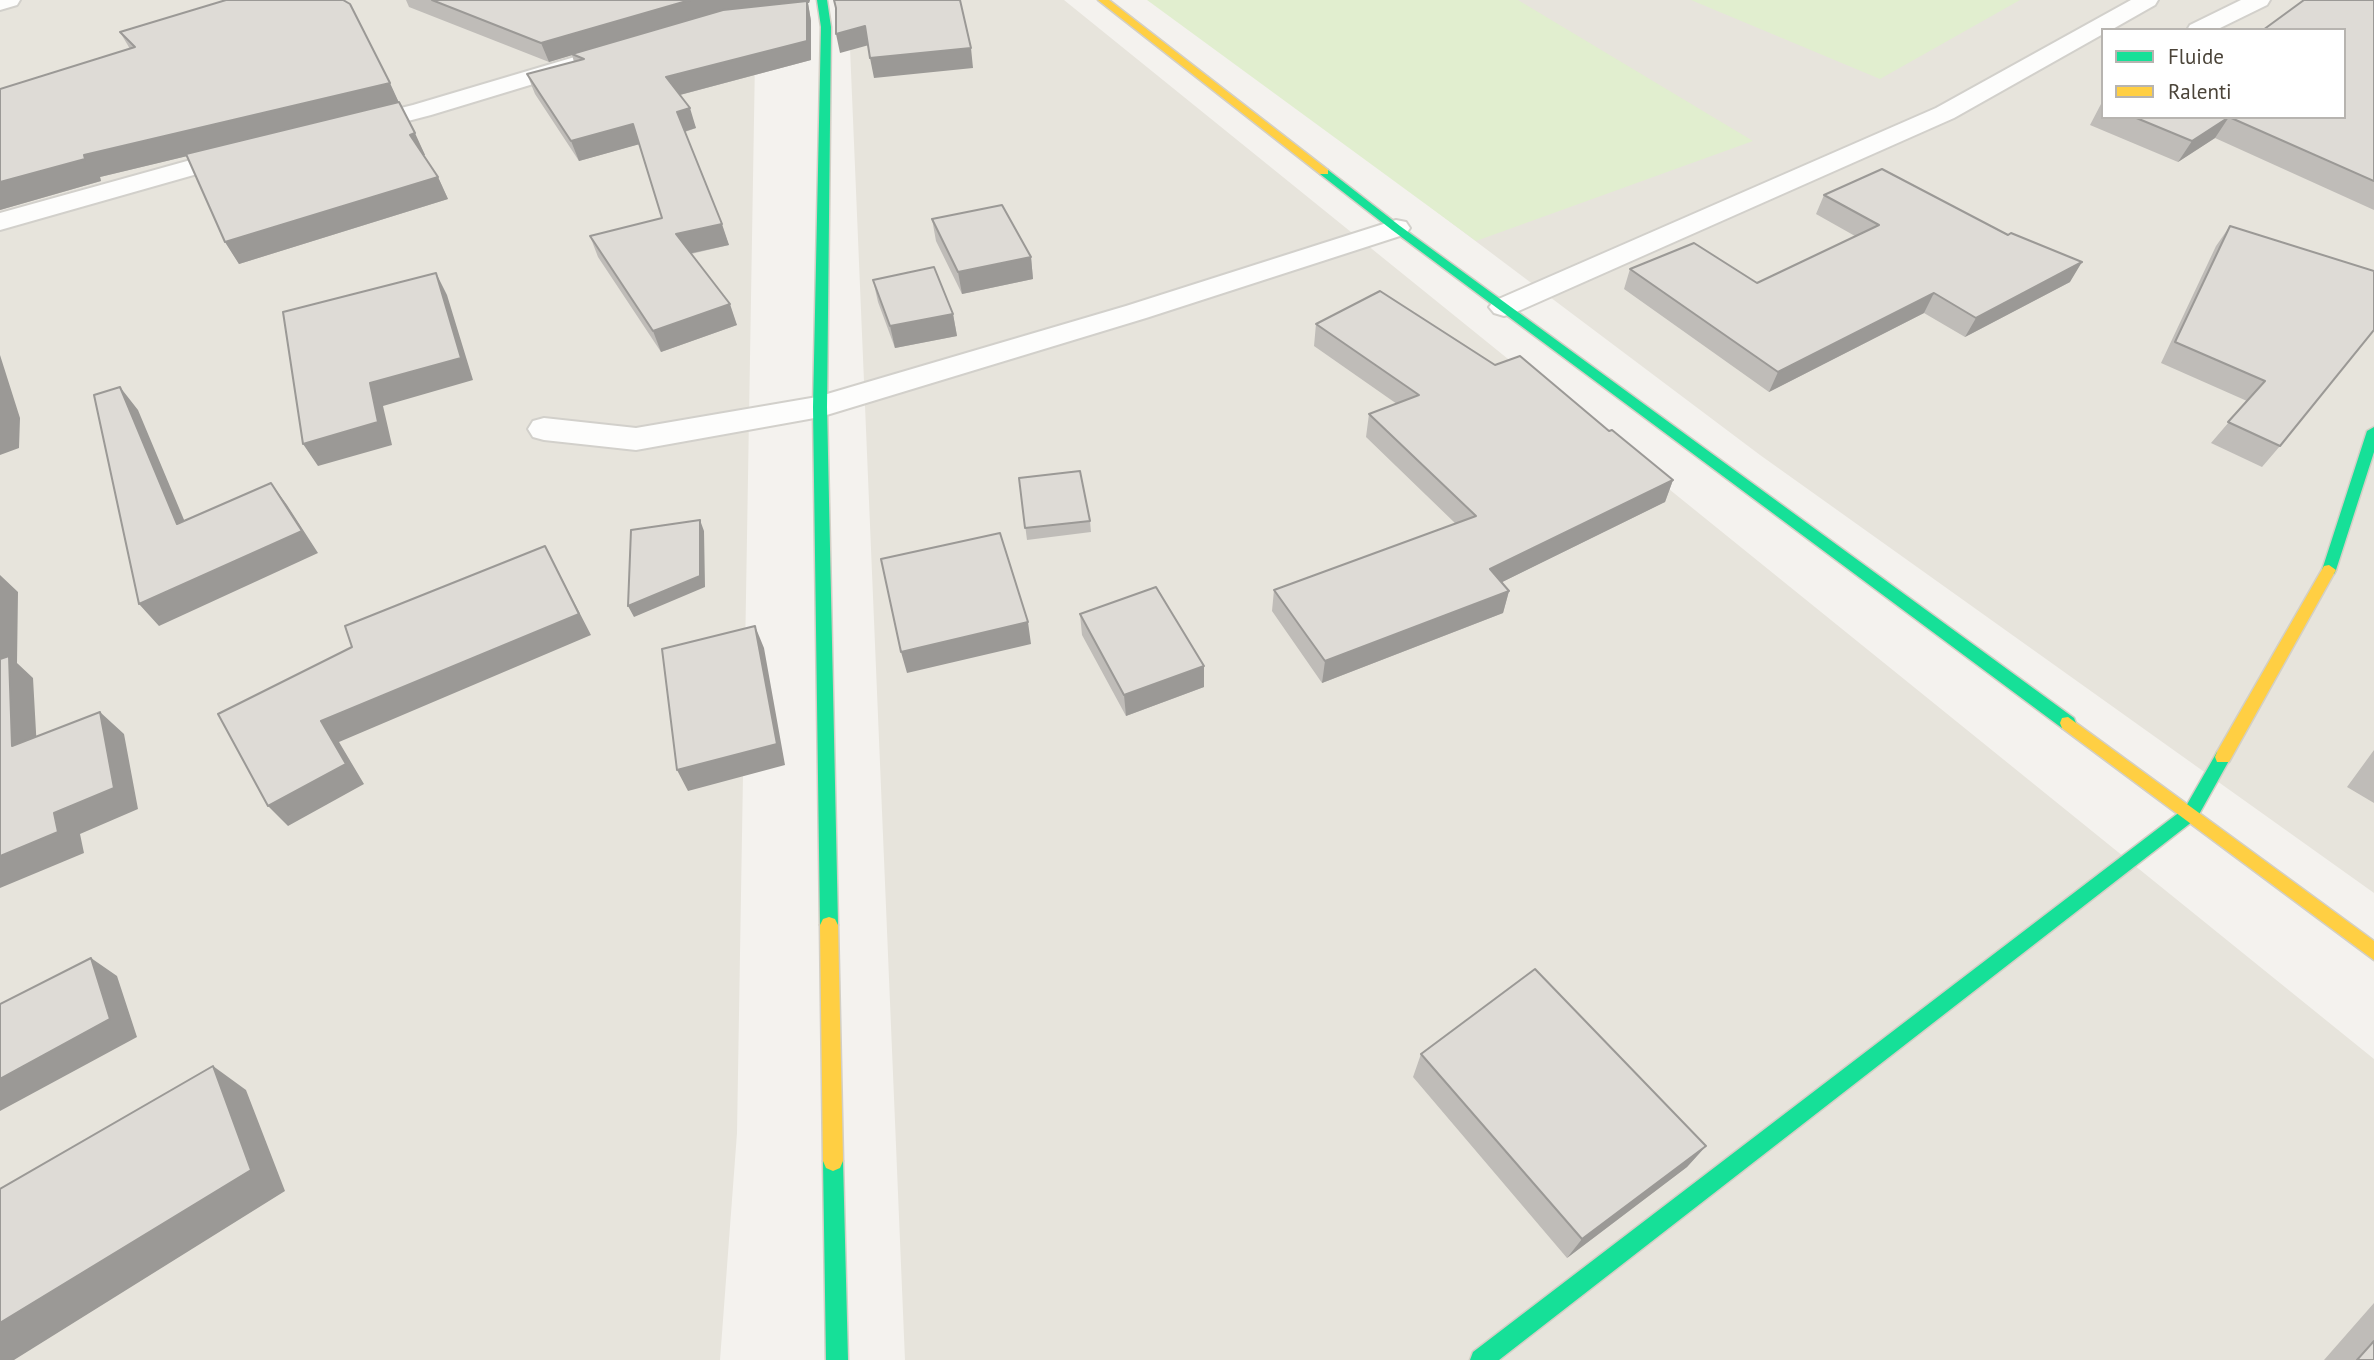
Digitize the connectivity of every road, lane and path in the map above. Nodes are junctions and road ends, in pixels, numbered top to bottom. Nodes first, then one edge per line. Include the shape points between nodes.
1 (9, 0) edge
2 (1103, 0) edge
3 (2147, 0) edge
4 (2259, 0) edge
5 (0, 3) edge
6 (823, 5) edge
7 (796, 13) edge
8 (2202, 28) edge
9 (607, 55) edge
10 (329, 133) edge
11 (263, 149) edge
12 (0, 222) edge
13 (1396, 228) junction
14 (1504, 307) junction
15 (820, 407) junction
16 (544, 429) dead end
17 (2374, 431) edge
18 (2190, 813) junction
19 (2374, 952) edge
20 (837, 1360) edge
21 (1481, 1360) edge

1 - 5 street
2 - 13 street
3 - 14 street via 1945,113
4 - 8 street
6 - 7 street
6 - 15 street
9 - 10 street
11 - 12 street
13 - 14 street
13 - 15 street
14 - 18 street
15 - 16 street via 636,439
15 - 20 street
17 - 18 street via 2329,571
18 - 19 street
18 - 21 street

